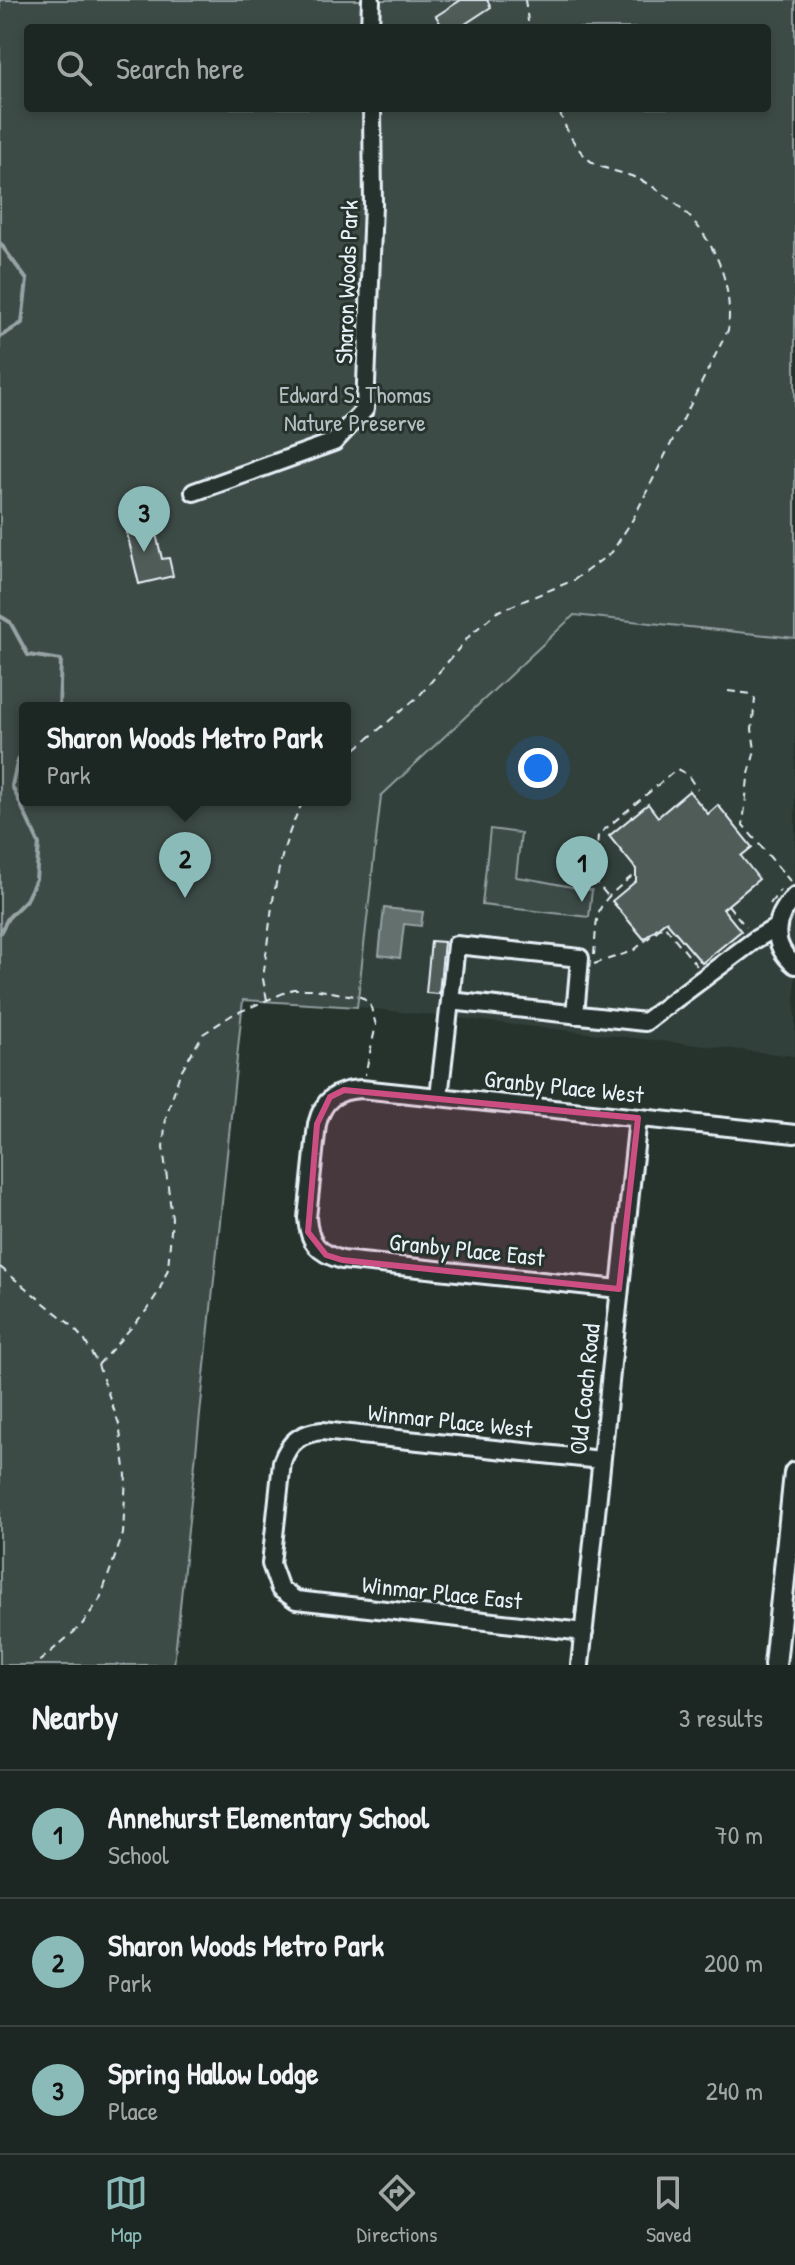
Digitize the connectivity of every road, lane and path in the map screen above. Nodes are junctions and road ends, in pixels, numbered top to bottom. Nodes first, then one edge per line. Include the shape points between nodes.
1 (371, 0) edge
2 (525, 0) edge
3 (370, 24) edge
4 (528, 24) edge
5 (372, 112) edge
6 (560, 112) edge
7 (194, 492) dead end
8 (728, 691) dead end
9 (351, 753) edge
10 (697, 789) dead end
11 (301, 806) edge
12 (636, 876) dead end
13 (794, 887) edge
14 (608, 896) junction
15 (728, 905) dead end
16 (768, 906) dead end
17 (777, 927) junction
18 (750, 931) dead end
19 (795, 965) edge
20 (701, 970) dead end
21 (267, 1000) junction
22 (450, 1001) junction
23 (575, 1015) junction
24 (364, 1076) dead end
25 (439, 1097) junction
26 (638, 1118) junction
27 (795, 1134) edge
28 (314, 1245) joint
29 (0, 1267) edge
30 (619, 1289) junction
31 (98, 1365) junction
32 (601, 1460) junction
33 (795, 1473) edge
34 (296, 1600) joint
35 (584, 1632) junction
36 (35, 1665) edge
37 (580, 1665) edge
38 (775, 1665) edge

1 - 3 street
2 - 4 path
5 - 7 street, Sharon Woods Park via 365,409 334,442
6 - 9 path via 586,159 665,194 715,249 731,307 728,330 612,552 574,580 497,612 471,634 420,695
8 - 13 path via 755,699 755,750 743,825
10 - 14 path via 677,769 598,835 595,881
11 - 21 path via 281,851 263,979
12 - 14 path
13 - 16 path via 775,893
13 - 17 street
14 - 20 path via 598,907 593,964 633,951 664,925
15 - 18 path
17 - 19 street via 779,946
17 - 23 street via 645,1022
21 - 24 path via 305,989 361,997 370,1004 376,1025
21 - 31 path via 203,1034 180,1073 163,1147 172,1218 168,1269 146,1311
22 - 23 street
22 - 23 street via 456,945 580,958
22 - 25 street
25 - 26 street, Granby Place West
25 - 28 street, Granby Place West via 361,1089 330,1097 317,1124 307,1218
26 - 27 street, Granby Place West
26 - 30 street, Old Coach Road
28 - 30 street, Granby Place East via 342,1260
29 - 31 path via 71,1325
30 - 32 street, Old Coach Road
31 - 36 path via 123,1450 123,1534 100,1599 81,1626
32 - 34 street, Winmar Place West via 308,1432 286,1449 282,1462 271,1564 280,1589
32 - 35 street, Old Coach Road
33 - 38 main road
34 - 35 street, Winmar Place East
35 - 37 street, Old Coach Road

